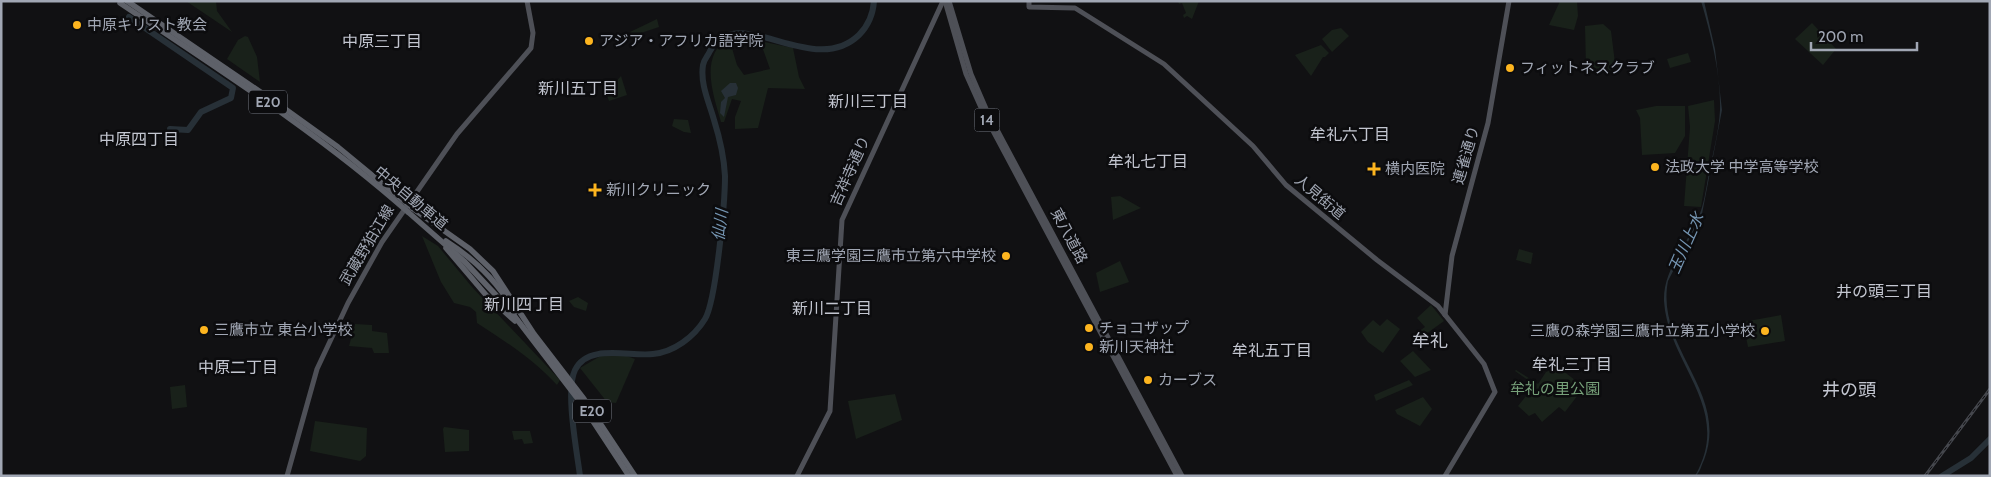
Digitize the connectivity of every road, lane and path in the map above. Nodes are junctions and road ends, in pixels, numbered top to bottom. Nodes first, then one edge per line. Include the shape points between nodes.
1 (127, 1) edge
2 (527, 1) edge
3 (944, 1) edge
4 (949, 1) edge
5 (1029, 1) edge
6 (1509, 1) edge
7 (119, 2) edge
8 (410, 210) junction
9 (430, 230) junction
10 (1445, 315) junction
11 (532, 340) junction
12 (543, 350) junction
13 (287, 476) edge
14 (629, 476) edge
15 (636, 476) edge
16 (797, 476) edge
17 (1177, 476) edge
18 (1182, 476) edge
19 (1445, 476) edge

1 - 8 highway, 中央自動車道 / E20, bridge via 310,126
2 - 13 main road, 武蔵野狛江線 via 533,33 531,48 456,134 382,242 317,369
3 - 16 main road, 吉祥寺通り via 842,220 830,411
3 - 17 main road, 東八道路 / 14 via 964,66 983,112
4 - 18 main road, 東八道路 / 14 via 972,74 988,111
5 - 10 main road, 人見街道 via 1030,7 1075,8 1160,61 1253,146 1286,185 1432,301
6 - 10 main road, 連雀通り via 1488,122 1452,256
7 - 8 highway, 中央自動車道 / E20, bridge via 278,109
8 - 9 highway, 中央自動車道 / E20
8 - 12 highway, 中央自動車道 / E20 via 470,249 488,266 503,284
9 - 11 highway via 480,288
9 - 11 highway via 482,267 502,290
10 - 19 main road, 人見街道 via 1484,364 1495,392
11 - 12 highway, 中央自動車道 / E20
12 - 14 highway, 中央自動車道 / E20
12 - 15 highway, 中央自動車道 / E20 via 598,419

